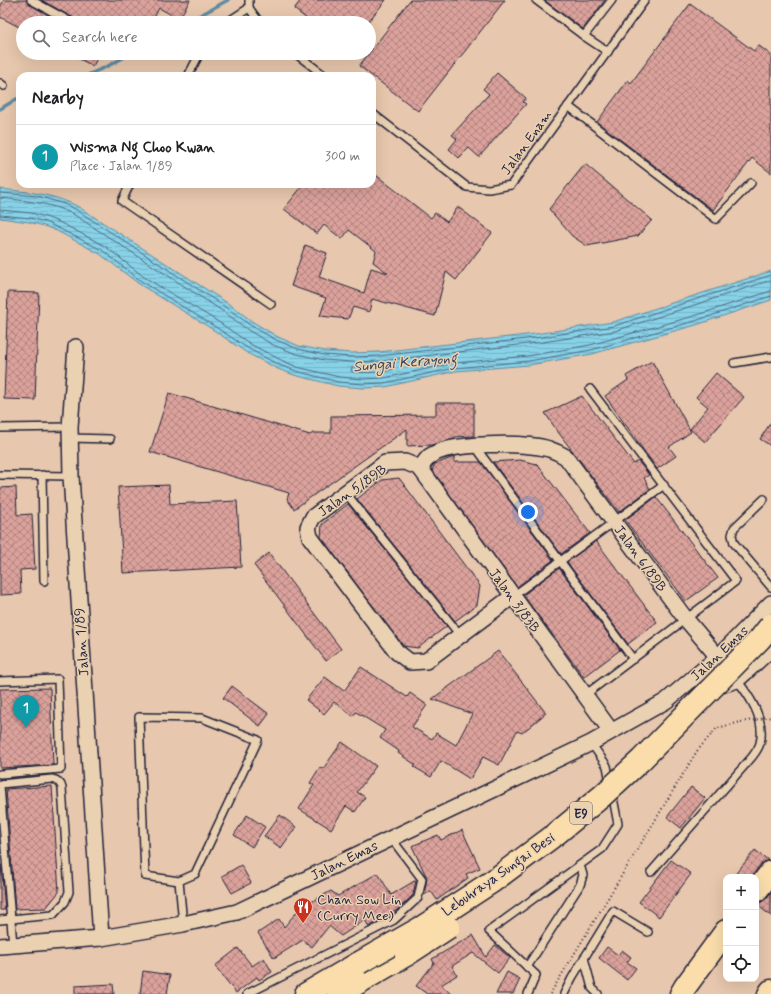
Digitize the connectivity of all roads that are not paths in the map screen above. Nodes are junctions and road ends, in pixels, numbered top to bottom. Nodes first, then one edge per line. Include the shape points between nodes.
1 (31, 0) edge
2 (536, 0) edge
3 (612, 0) edge
4 (645, 0) edge
5 (249, 4) edge
6 (60, 16) edge
7 (234, 16) edge
8 (256, 16) edge
9 (584, 36) junction
10 (608, 52) junction
11 (196, 60) edge
12 (304, 60) edge
13 (190, 72) edge
14 (320, 72) edge
15 (568, 106) junction
16 (376, 116) edge
17 (750, 183) dead end
18 (128, 188) edge
19 (271, 304) dead end
20 (76, 347) dead end
21 (771, 357) edge
22 (734, 363) dead end
23 (590, 389) dead end
24 (0, 428) edge
25 (70, 432) junction
26 (110, 439) dead end
27 (474, 445) junction
28 (420, 468) junction
29 (0, 475) edge
30 (42, 475) junction
31 (70, 476) junction
32 (664, 485) junction
33 (345, 492) junction
34 (764, 498) dead end
35 (615, 521) junction
36 (560, 562) junction
37 (44, 581) dead end
38 (771, 587) edge
39 (513, 596) junction
40 (771, 603) edge
41 (685, 618) junction
42 (771, 625) edge
43 (460, 635) junction
44 (771, 648) edge
45 (718, 657) junction
46 (633, 659) junction
47 (737, 680) junction
48 (0, 681) edge
49 (585, 695) junction
50 (666, 701) junction
51 (611, 731) junction
52 (591, 743) junction
53 (0, 774) edge
54 (0, 785) edge
55 (391, 837) junction
56 (3, 850) edge
57 (580, 865) junction
58 (651, 872) dead end
59 (771, 872) edge
60 (179, 881) junction
61 (759, 887) edge
62 (0, 920) edge
63 (11, 920) junction
64 (183, 924) junction
65 (648, 932) dead end
66 (723, 935) edge
67 (101, 938) junction
68 (7, 946) edge
69 (584, 958) junction
70 (527, 967) junction
71 (680, 991) edge
72 (771, 991) edge
73 (248, 994) edge
74 (306, 994) edge
75 (339, 994) edge
76 (528, 994) edge
77 (564, 994) edge
78 (598, 994) edge
79 (769, 994) edge

1 - 6 lane
2 - 9 lane
3 - 9 lane
4 - 10 lane, Jalan Enam
5 - 7 lane
5 - 8 lane
9 - 10 lane
10 - 15 lane, Jalan Enam
11 - 13 lane
12 - 14 lane
15 - 16 lane, Jalan Enam via 511,185 489,189 467,187
15 - 17 lane via 716,219
18 - 19 lane via 122,201
20 - 25 street, Jalan 1/89
21 - 22 lane
23 - 32 lane
24 - 25 lane
25 - 26 lane
25 - 31 street, Jalan 1/89
27 - 28 street via 444,449 430,456
27 - 35 street, Jalan 6/89B via 528,446 550,449 566,457
27 - 36 lane
28 - 33 street, Jalan 5/89B via 405,462 385,463
28 - 39 street, Jalan 3/83B
29 - 30 lane
30 - 31 lane
30 - 37 lane
31 - 67 street, Jalan 1/89
32 - 35 lane
32 - 41 lane via 736,581
33 - 43 lane
33 - 43 street, Jalan 5/89B via 313,517 308,527 310,537 397,652 410,662 426,661
34 - 38 lane via 734,528 732,535 734,543
35 - 36 lane
35 - 41 street, Jalan 6/89B
36 - 39 lane
36 - 46 lane
39 - 43 street, Jalan 5/89B
39 - 49 street, Jalan 3/83B
40 - 45 street, Jalan Emas
41 - 45 street, Jalan 6/89B
41 - 46 lane
42 - 74 highway, Lebuhraya Sungai Besi / E9, bridge via 641,760 556,834 493,881 430,922
44 - 47 street, Jalan Emas
44 - 75 highway, Lebuhraya Sungai Besi / E9, bridge via 595,815 535,866 472,912
45 - 47 lane
45 - 50 street, Jalan Emas
46 - 49 lane
47 - 50 street, Jalan Emas
47 - 58 lane via 752,701 761,724 760,744 752,757
48 - 53 lane via 58,679 61,769
49 - 51 street, Jalan 3/83B
50 - 51 street, Jalan Emas
51 - 52 street, Jalan Emas
52 - 55 street, Jalan Emas
52 - 57 lane via 607,766 618,824 602,848
54 - 56 lane
54 - 63 lane via 52,779 57,780 62,788 68,897 53,915
55 - 64 street, Jalan Emas via 237,912
55 - 73 lane via 422,879 418,898 394,920
56 - 63 lane
57 - 70 lane via 583,875 580,885
57 - 70 lane via 489,931
59 - 61 highway
60 - 60 lane via 145,876 139,717 202,718 258,740 195,874
60 - 64 lane
62 - 63 lane
63 - 68 lane
64 - 67 street, Jalan Emas
65 - 69 lane via 613,911
66 - 71 highway
67 - 68 street, Jalan Emas
69 - 77 lane
69 - 78 lane via 592,988
70 - 76 lane via 536,975
72 - 79 highway

